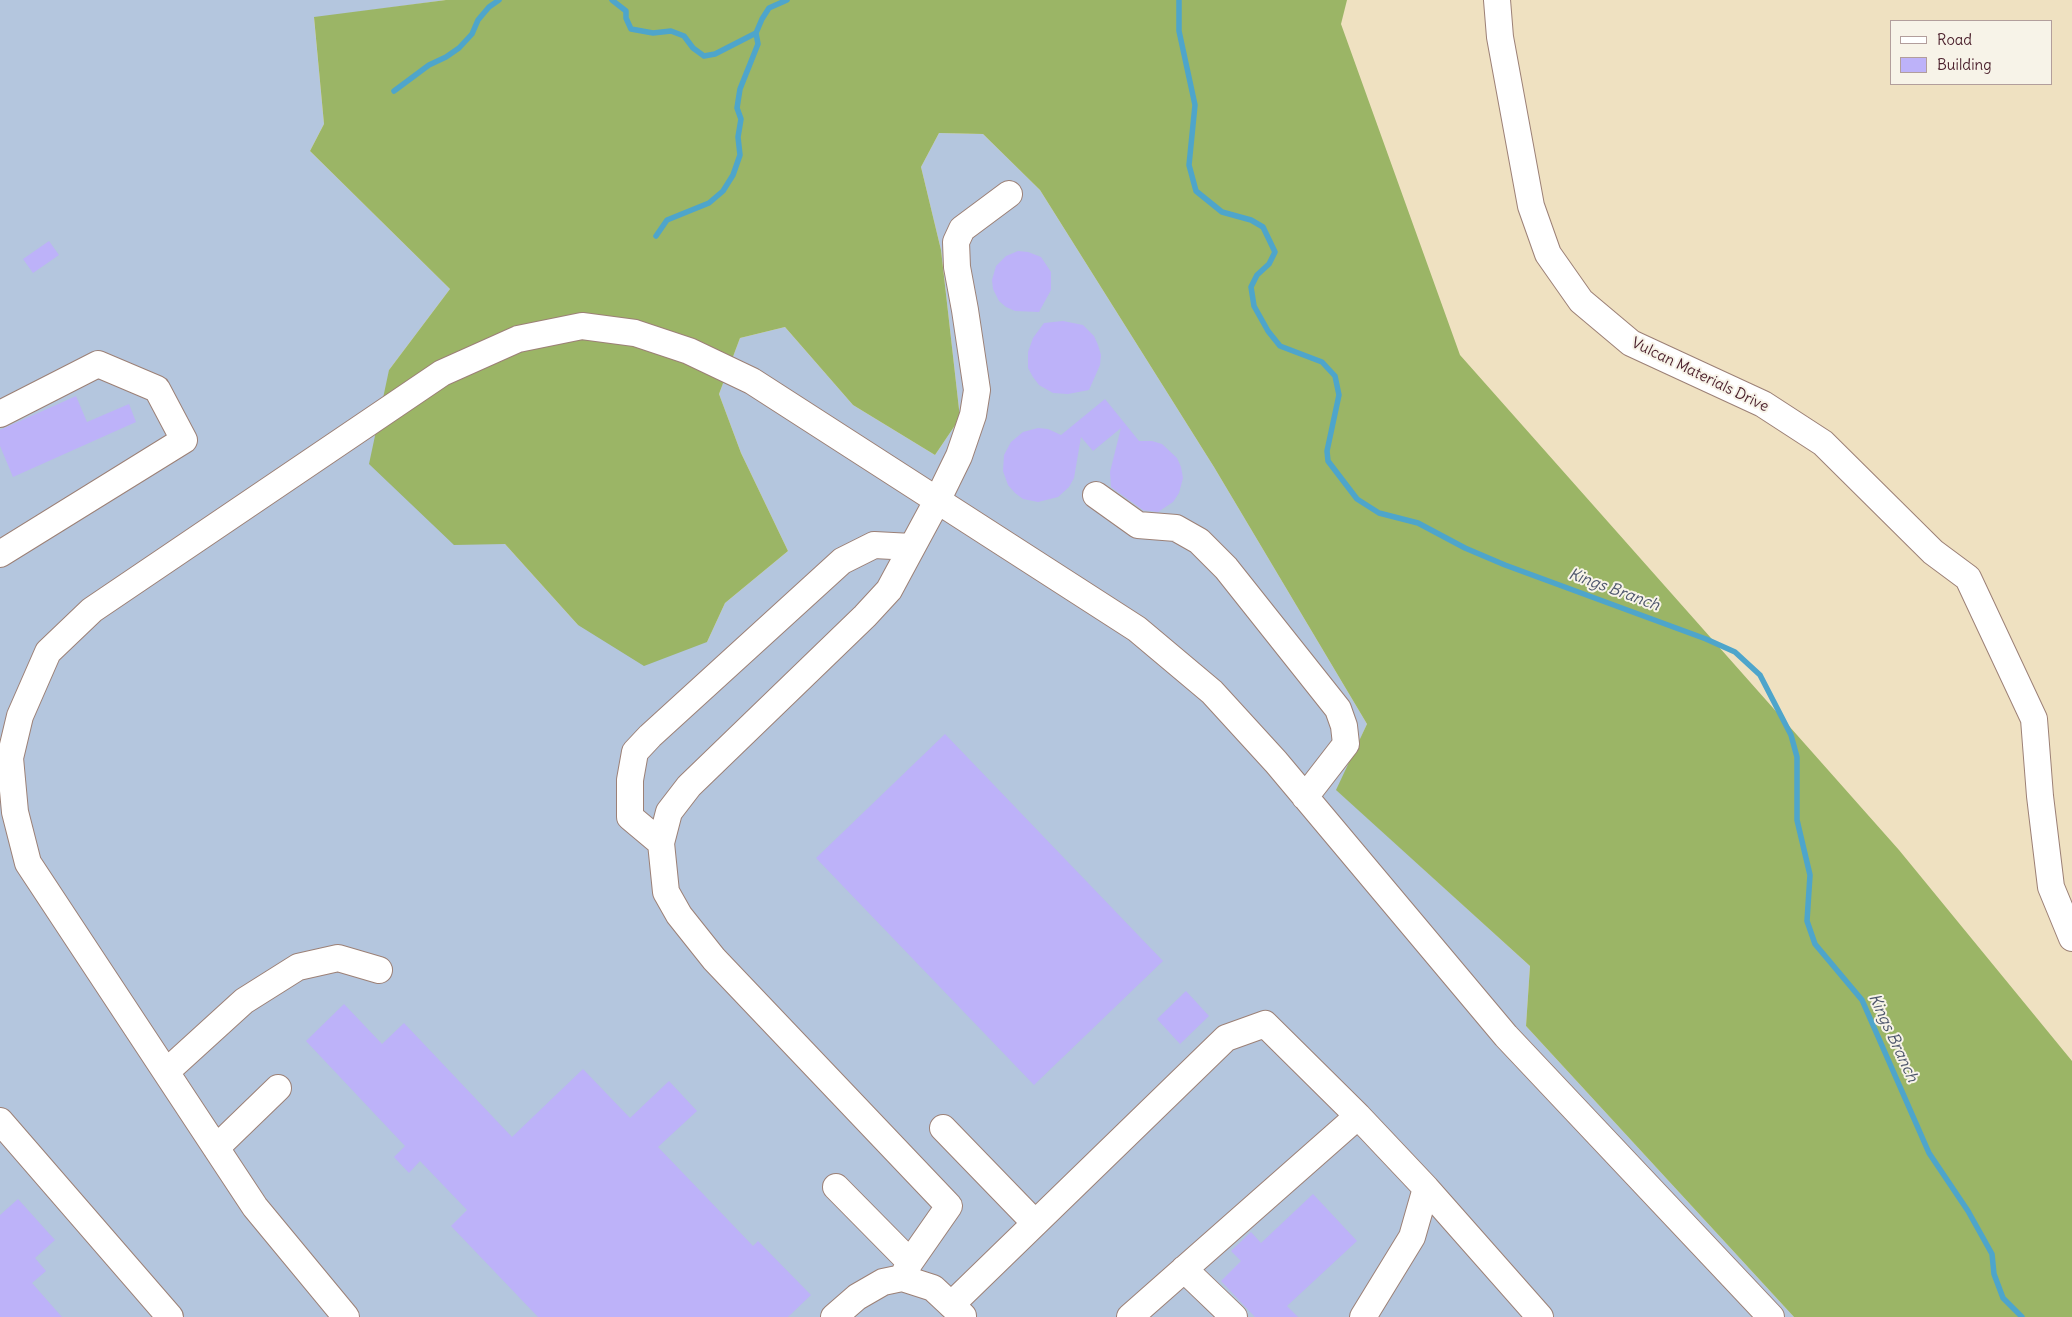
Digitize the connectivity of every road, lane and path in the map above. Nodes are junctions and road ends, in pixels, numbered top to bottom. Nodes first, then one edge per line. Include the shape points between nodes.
1 (1497, 0) edge
2 (1009, 194) dead end
3 (0, 414) edge
4 (1096, 495) dead end
5 (937, 501) junction
6 (912, 547) junction
7 (0, 554) edge
8 (1305, 797) junction
9 (661, 843) junction
10 (2072, 938) edge
11 (379, 970) dead end
12 (166, 1072) junction
13 (278, 1088) dead end
14 (1358, 1116) junction
15 (0, 1121) edge
16 (943, 1128) dead end
17 (216, 1148) junction
18 (836, 1187) dead end
19 (1426, 1188) junction
20 (1035, 1223) junction
21 (1184, 1269) junction
22 (906, 1270) junction
23 (957, 1311) edge
24 (1366, 1315) edge
25 (170, 1317) edge
26 (346, 1317) edge
27 (834, 1317) edge
28 (1130, 1317) edge
29 (1234, 1317) edge
30 (1540, 1317) edge
31 (1771, 1317) edge

1 - 10 street, Vulcan Materials Drive via 1500,37 1530,206 1548,254 1581,302 1631,343 1764,404 1823,443 1933,552 1968,578 2034,719 2051,887
2 - 5 street via 962,229 956,242 957,267 977,390 973,415 959,456
3 - 7 street via 98,364 157,388 184,440
4 - 8 street via 1138,525 1176,528 1199,541 1226,568 1338,709 1346,744
5 - 6 street
5 - 8 street via 1137,629 1212,692
5 - 12 street via 752,381 689,351 635,333 582,326 518,338 442,373 92,610 48,652 20,716 10,758 16,812 28,863
6 - 9 street via 889,590 865,616 688,786 669,812
6 - 9 street via 874,545 842,561 635,752 630,780 630,818
8 - 31 street via 1506,1036
9 - 22 street via 666,892 679,915 714,958 949,1206
11 - 12 street via 338,958 298,967 244,1001
12 - 17 street
13 - 17 street
14 - 19 street
14 - 20 street via 1265,1024 1226,1038
14 - 21 street
15 - 25 street
16 - 20 street
17 - 26 street via 255,1207
18 - 22 street
19 - 24 street via 1412,1237
19 - 30 street
20 - 23 street
21 - 28 street
21 - 29 street
22 - 23 street
22 - 27 street via 857,1297

